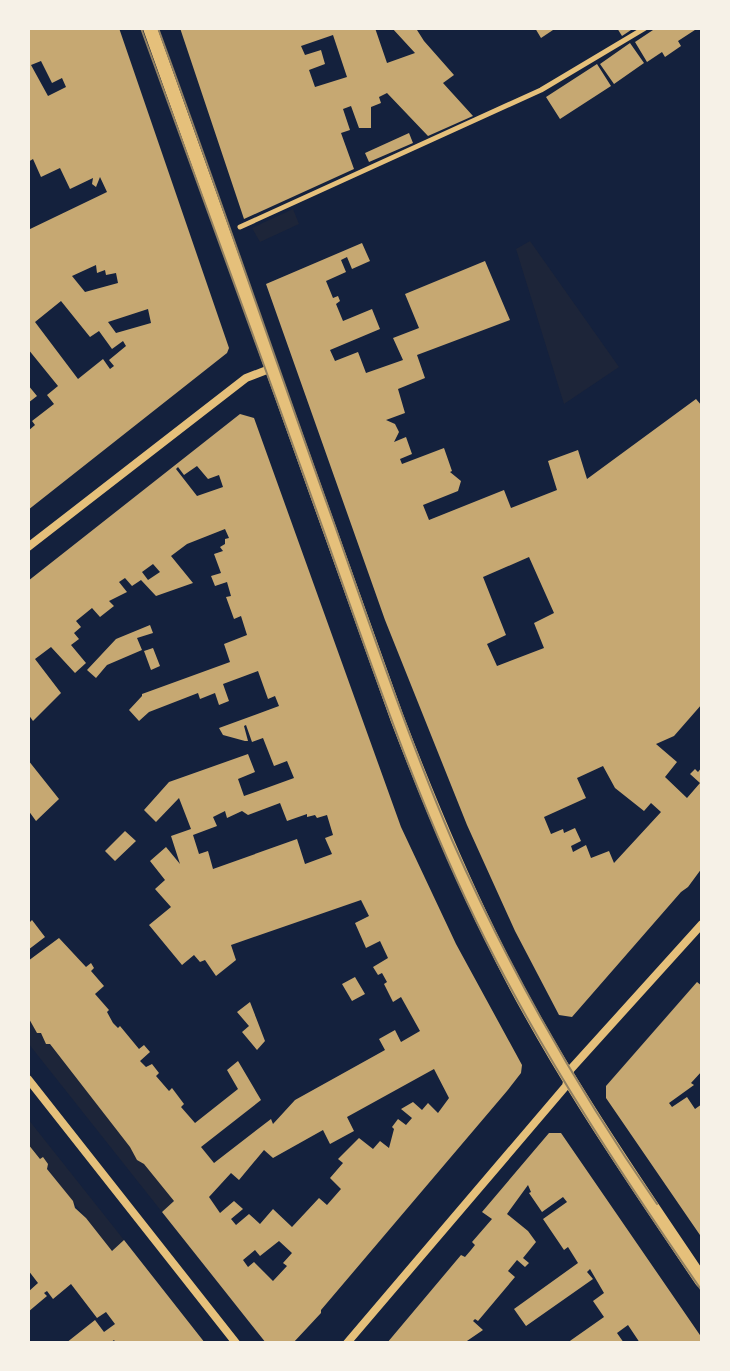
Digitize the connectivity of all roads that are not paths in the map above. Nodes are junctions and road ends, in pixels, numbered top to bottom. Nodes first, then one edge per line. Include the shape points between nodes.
1 (150, 28) edge
2 (272, 368) junction
3 (28, 547) edge
4 (702, 924) edge
5 (568, 1078) junction
6 (28, 1079) edge
7 (702, 1281) edge
8 (236, 1343) edge
9 (347, 1343) edge

1 - 2 street
2 - 3 street via 246,378
2 - 5 street via 428,796 490,936
4 - 5 street
5 - 7 street
5 - 9 street
6 - 8 street

